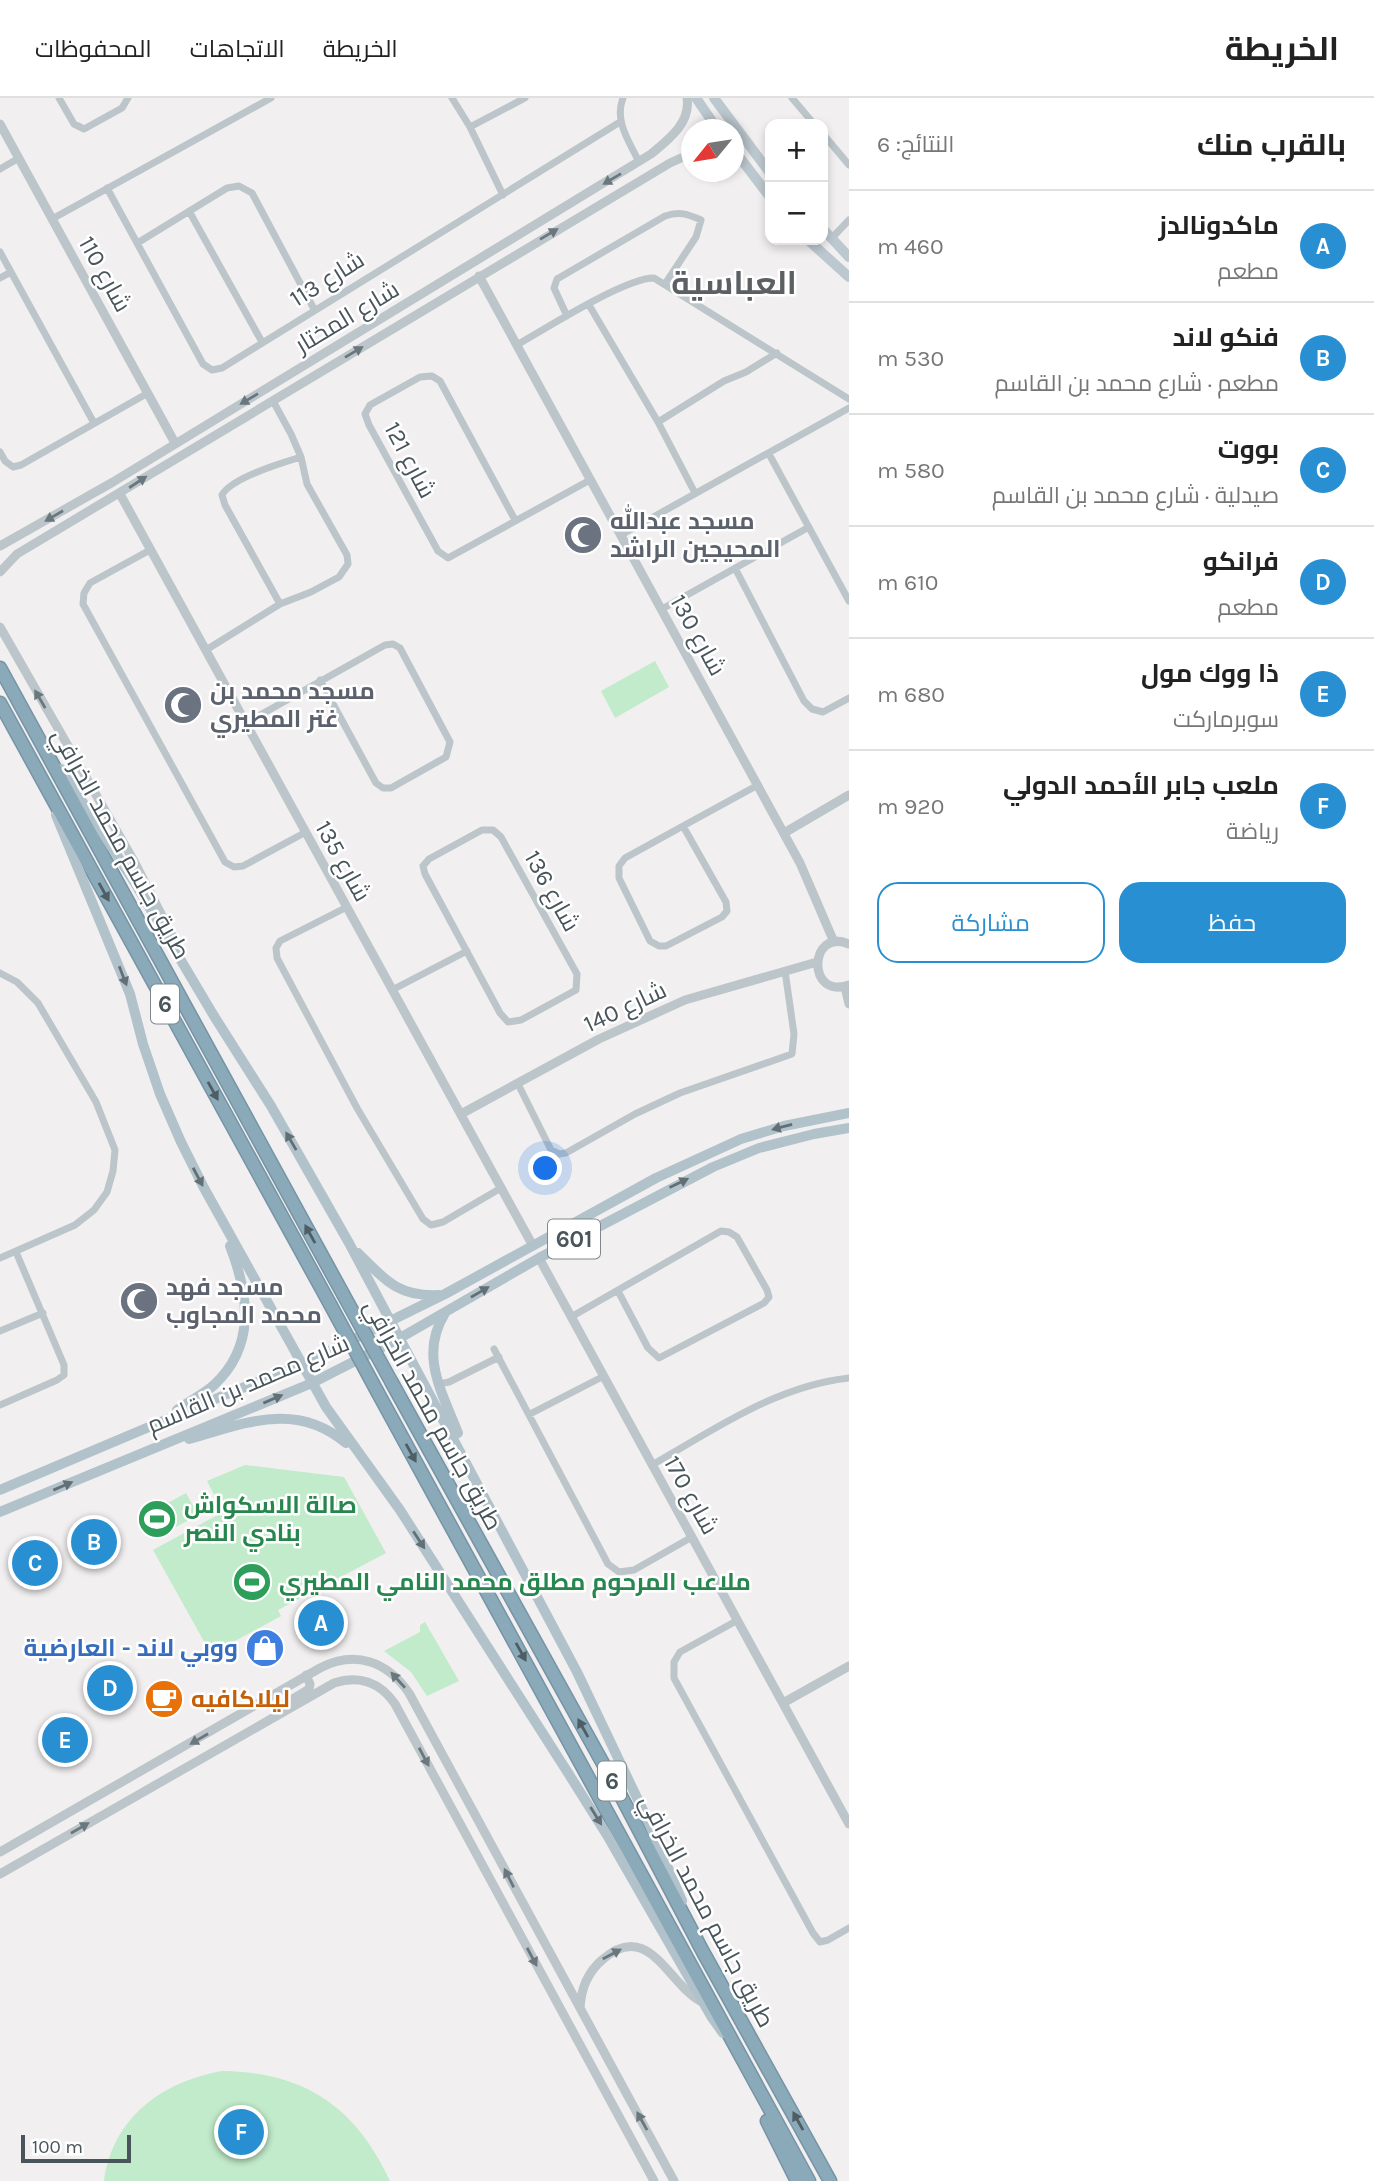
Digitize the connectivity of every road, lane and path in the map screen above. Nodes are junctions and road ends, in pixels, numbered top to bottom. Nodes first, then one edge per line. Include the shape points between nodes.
1 (59, 98) edge
2 (128, 98) edge
3 (271, 98) edge
4 (452, 98) edge
5 (525, 98) edge
6 (623, 98) edge
7 (687, 98) edge
8 (696, 98) edge
9 (714, 98) edge
10 (792, 98) edge
11 (710, 119) edge
12 (810, 119) edge
13 (620, 122) junction
14 (0, 124) edge
15 (470, 127) junction
16 (828, 140) edge
17 (654, 152) junction
18 (19, 158) junction
19 (681, 158) edge
20 (639, 162) junction
21 (765, 166) edge
22 (849, 166) edge
23 (744, 167) edge
24 (661, 168) junction
25 (0, 169) edge
26 (107, 188) junction
27 (765, 191) edge
28 (503, 195) junction
29 (189, 211) junction
30 (52, 219) junction
31 (849, 220) edge
32 (828, 235) edge
33 (831, 239) junction
34 (139, 242) junction
35 (813, 245) edge
36 (0, 252) edge
37 (849, 257) edge
38 (11, 272) junction
39 (479, 276) junction
40 (0, 278) edge
41 (849, 278) edge
42 (665, 284) junction
43 (589, 305) junction
44 (314, 309) junction
45 (567, 316) junction
46 (262, 342) junction
47 (517, 345) junction
48 (777, 353) junction
49 (308, 363) junction
50 (288, 375) junction
51 (315, 375) junction
52 (295, 387) junction
53 (148, 393) junction
54 (849, 399) edge
55 (273, 401) junction
56 (849, 408) edge
57 (658, 422) junction
58 (94, 423) junction
59 (175, 443) junction
60 (0, 452) edge
61 (769, 454) junction
62 (301, 457) junction
63 (590, 480) junction
64 (695, 493) junction
65 (120, 494) junction
66 (515, 520) junction
67 (809, 527) junction
68 (621, 535) junction
69 (0, 546) edge
70 (150, 550) junction
71 (4, 562) edge
72 (735, 568) junction
73 (0, 572) edge
74 (846, 588) edge
75 (849, 601) edge
76 (280, 604) junction
77 (662, 609) junction
78 (0, 627) edge
79 (206, 650) junction
80 (0, 668) edge
81 (320, 680) junction
82 (849, 698) edge
83 (0, 703) edge
84 (25, 714) junction
85 (246, 723) junction
86 (40, 777) junction
87 (758, 785) junction
88 (849, 795) edge
89 (684, 826) junction
90 (306, 832) junction
91 (784, 833) junction
92 (347, 907) junction
93 (834, 942) junction
94 (849, 944) edge
95 (467, 951) junction
96 (817, 962) junction
97 (785, 971) junction
98 (0, 972) edge
99 (847, 986) edge
100 (392, 990) junction
101 (849, 1003) edge
102 (214, 1016) junction
103 (518, 1084) junction
104 (849, 1112) edge
105 (461, 1114) junction
106 (849, 1128) edge
107 (501, 1188) junction
108 (217, 1211) junction
109 (349, 1243) junction
110 (533, 1246) junction
111 (16, 1252) junction
112 (0, 1258) edge
113 (539, 1258) junction
114 (618, 1291) junction
115 (445, 1294) junction
116 (446, 1312) junction
117 (43, 1313) junction
118 (572, 1317) junction
119 (392, 1321) junction
120 (0, 1331) edge
121 (400, 1338) junction
122 (494, 1349) dead end
123 (499, 1357) junction
124 (303, 1364) junction
125 (604, 1376) junction
126 (849, 1378) edge
127 (312, 1383) junction
128 (439, 1384) junction
129 (0, 1405) edge
130 (530, 1414) junction
131 (165, 1420) junction
132 (156, 1446) junction
133 (364, 1457) junction
134 (652, 1465) junction
135 (475, 1478) junction
136 (0, 1490) edge
137 (0, 1512) edge
138 (692, 1537) junction
139 (738, 1620) junction
140 (849, 1666) edge
141 (306, 1675) junction
142 (783, 1703) junction
143 (247, 1732) junction
144 (849, 1824) edge
145 (44, 1826) junction
146 (55, 1843) junction
147 (0, 1852) edge
148 (0, 1874) edge
149 (526, 1911) junction
150 (509, 1915) junction
151 (531, 1921) junction
152 (849, 1928) edge
153 (518, 1932) junction
154 (703, 1952) junction
155 (702, 2002) junction
156 (580, 2009) junction
157 (732, 2042) junction
158 (752, 2078) junction
159 (829, 2178) edge
160 (654, 2181) edge
161 (674, 2181) edge
162 (796, 2181) edge
163 (809, 2181) edge

1 - 2 street via 75,124 84,129 122,108
3 - 26 street
4 - 15 street
5 - 15 street
6 - 13 street
7 - 17 street, شارع المختار via 679,129
8 - 11 main road
9 - 21 main road
10 - 12 street
13 - 20 street
13 - 28 street, شارع 113
14 - 18 street, شارع 110
15 - 28 street
16 - 22 street
17 - 20 street, شارع المختار
17 - 24 street via 664,154
18 - 25 street
18 - 30 street, شارع 110
19 - 24 street, شارع المختار
20 -> 49 street, شارع المختار
23 - 27 main road
39 -> 24 street, شارع المختار
26 - 30 street
26 - 34 street, شارع 113
28 - 44 street, شارع 113
29 - 34 street
29 - 44 street via 227,188 239,186 252,193
29 - 46 street
30 - 53 street, شارع 110
31 - 33 street
32 - 33 main road
33 - 37 main road
34 - 46 street, شارع 113 via 203,364 212,370 222,368
35 - 41 main road
36 - 38 street
38 - 40 street
38 - 58 street
39 - 47 street, شارع 130
51 -> 39 street, شارع المختار
42 - 43 street via 654,278 636,281
42 - 45 street via 696,237 701,220 674,212 557,279 554,289
42 - 48 street
43 - 45 street
43 - 57 street
44 - 46 street, شارع 113
45 - 47 street
47 - 63 street, شارع 130
48 - 54 street
48 - 57 street
49 - 50 street, شارع المختار
49 - 51 street via 305,372
50 - 52 street via 297,377
50 -> 59 street, شارع المختار
51 - 52 street, شارع المختار
52 - 55 street, شارع المختار
53 - 58 street
53 - 59 street, شارع 110
55 - 62 street
65 -> 55 street, شارع المختار
56 - 61 street
57 - 64 street
58 - 60 street via 21,465 13,467
59 -> 69 street, شارع المختار
61 - 64 street
61 - 67 street
62 - 76 street via 307,484 348,564 339,577
62 - 76 street via 240,480 222,495
63 - 66 street, شارع 121
63 - 68 street, شارع 130
64 - 68 street
65 - 70 street, شارع 135
65 - 71 street, شارع المختار
66 - 66 street, شارع 121 via 452,557 443,556 369,425 365,414 370,405 420,377 440,381
67 - 72 street
67 - 74 street
68 - 77 street, شارع 130
70 - 79 street, شارع 135
70 - 90 street via 90,583 83,604 225,862 243,866
71 - 73 street, شارع المختار
72 - 77 street
72 - 82 street via 804,701 823,712
74 - 75 street
76 - 79 street
77 - 87 street, شارع 130
102 -> 78 street via 135,863
79 - 85 street, شارع 135
80 - 84 highway, طريق جاسم محمد الخرافي / 6
81 - 81 street via 393,644 400,649 450,742 446,757 391,788 383,788 376,783
81 - 85 street
83 - 86 highway, طريق جاسم محمد الخرافي / 6
84 - 102 main road via 135,883
154 -> 84 highway, طريق جاسم محمد الخرافي / 6, bridge
85 - 90 street, شارع 135
86 -> 108 main road via 130,994 170,1118
86 -> 157 highway, طريق جاسم محمد الخرافي / 6, bridge
87 - 89 street
87 - 91 street, شارع 130
88 - 91 street
89 - 89 street via 618,866 619,878 650,941 659,946 669,945 727,911
90 - 92 street, شارع 135
91 - 93 street, شارع 130
92 - 100 street, شارع 135
92 - 107 street via 280,941 276,948 277,958 357,1108 423,1219 431,1225
93 - 94 street
93 - 96 street via 822,949
95 - 95 street, شارع 136 via 508,1022 521,1020 576,990 577,974 493,830 482,830 423,866
95 - 100 street
96 - 97 street, شارع 140
96 - 99 street via 828,984
97 - 103 street, شارع 140 via 685,1000 599,1039
97 - 103 street via 794,1034 792,1054 680,1093 566,1153 551,1150
98 - 111 street via 38,1003 96,1102 115,1150 107,1192 94,1210 75,1225
99 - 101 street
100 - 105 street, شارع 135
109 -> 102 main road
103 - 105 street, شارع 140
104 -> 110 main road, شارع محمد بن القاسم / 601 via 741,1139 656,1178
105 - 107 street, شارع 135
113 -> 106 main road, شارع محمد بن القاسم / 601 via 713,1167 759,1148
107 - 110 street, شارع 135
108 - 124 main road
108 - 131 main road via 245,1293 242,1337 232,1363 216,1383
109 - 115 main road via 393,1286 410,1294
109 - 119 main road
110 - 115 main road, شارع محمد بن القاسم / 601
111 - 112 street
111 - 117 street
116 -> 113 main road, شارع محمد بن القاسم / 601
113 - 118 street, شارع 170
114 - 114 street via 721,1231 737,1237 769,1297 659,1358
114 - 118 street
115 - 119 main road, شارع محمد بن القاسم / 601
116 - 121 main road, شارع محمد بن القاسم / 601
116 - 128 main road via 436,1328 433,1348
117 - 120 street
117 - 129 street via 64,1375
118 - 125 street, شارع 170
119 - 121 main road
119 - 124 main road, شارع محمد بن القاسم / 601
121 - 127 main road, شارع محمد بن القاسم / 601
121 - 135 main road
122 - 123 street
123 - 128 street
123 - 130 street
124 - 127 main road
124 - 131 main road, شارع محمد بن القاسم / 601
125 - 130 street
125 - 134 street, شارع 170
126 - 134 street via 772,1398
132 -> 127 main road, شارع محمد بن القاسم / 601
127 - 133 main road
128 - 135 main road
130 - 138 street via 608,1564 619,1572 634,1570
131 - 136 main road, شارع محمد بن القاسم / 601
132 - 133 main road via 254,1420 279,1418 327,1430
137 -> 132 main road, شارع محمد بن القاسم / 601
133 -> 155 main road via 607,1835
134 - 138 street, شارع 170
135 - 154 main road via 577,1672 649,1823
138 - 139 street, شارع 170
139 - 142 street, شارع 170
139 - 152 street via 680,1652 674,1662 674,1678 813,1933 820,1942
140 - 142 street
141 - 143 street via 309,1689 255,1721
141 -> 145 street
149 -> 141 street via 409,1693 395,1675 375,1663 352,1658
142 - 144 street, شارع 170
146 -> 143 street
143 -> 150 street via 334,1683 360,1679 384,1690
145 - 146 street
145 - 147 street
146 - 148 street
149 - 150 street
149 - 151 street
150 - 153 street
151 - 153 street
151 - 156 street
153 -> 160 street
159 -> 154 highway, طريق جاسم محمد الخرافي / 6
156 -> 155 street via 591,1971 605,1956 623,1948 652,1954 682,1988
155 - 157 main road
161 -> 156 street
157 - 158 highway, طريق جاسم محمد الخرافي / 6
158 - 162 highway
158 - 163 highway, طريق جاسم محمد الخرافي / 6

